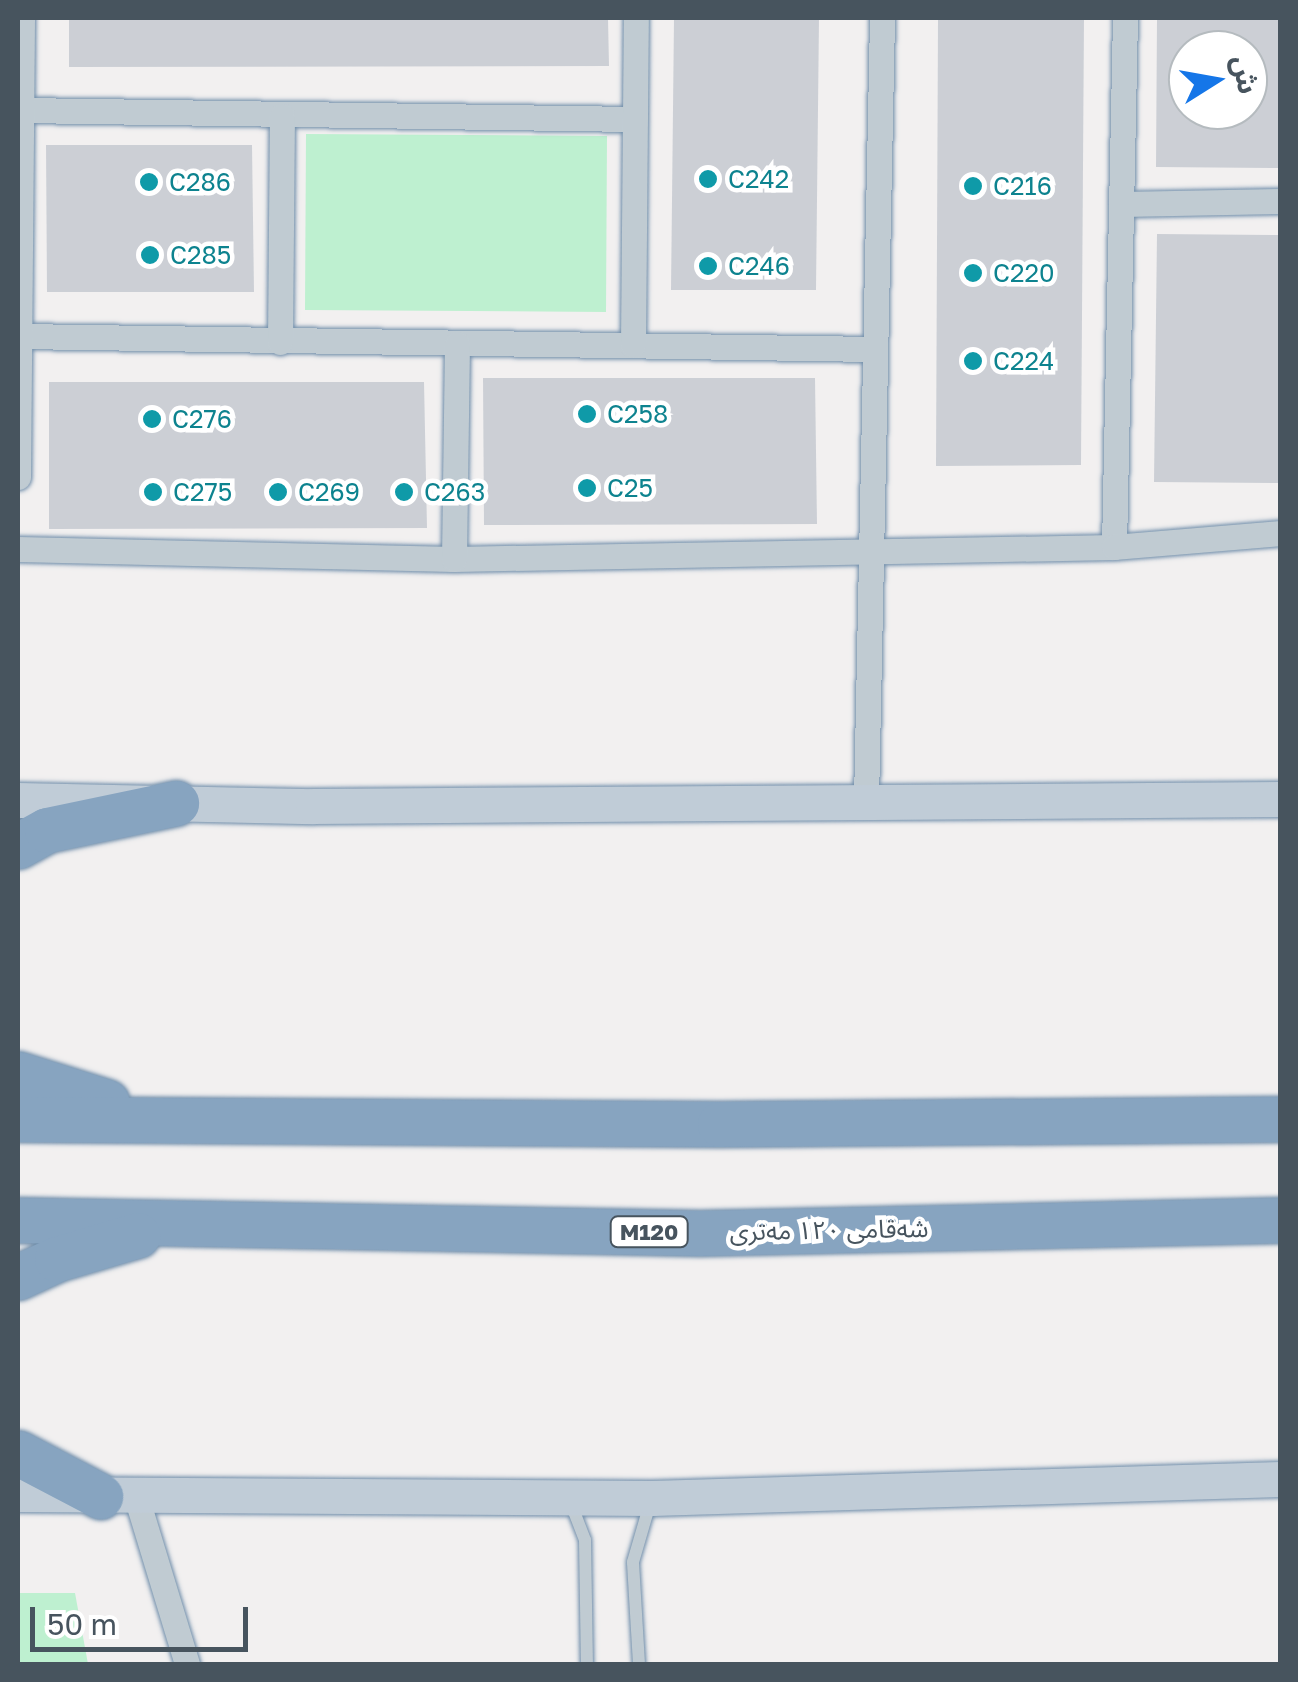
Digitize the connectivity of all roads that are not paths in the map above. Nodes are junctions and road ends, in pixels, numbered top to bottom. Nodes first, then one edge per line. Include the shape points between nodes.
1 (22, 18) edge
2 (636, 18) edge
3 (882, 18) edge
4 (1125, 18) edge
5 (22, 110) junction
6 (282, 116) junction
7 (635, 119) junction
8 (18, 197) edge
9 (1280, 201) edge
10 (1121, 204) junction
11 (19, 336) edge
12 (280, 342) junction
13 (457, 344) junction
14 (633, 346) junction
15 (875, 349) junction
16 (18, 478) edge
17 (1280, 532) edge
18 (1114, 547) junction
19 (18, 550) edge
20 (871, 552) junction
21 (454, 559) junction
22 (1280, 799) edge
23 (18, 800) edge
24 (866, 802) junction
25 (176, 804) junction
26 (18, 846) edge
27 (18, 1074) edge
28 (18, 1118) edge
29 (1280, 1119) edge
30 (187, 1121) junction
31 (18, 1220) edge
32 (1280, 1220) edge
33 (178, 1223) junction
34 (18, 1277) edge
35 (18, 1453) edge
36 (1280, 1479) edge
37 (18, 1494) edge
38 (118, 1496) junction
39 (652, 1498) junction
40 (570, 1499) junction
41 (187, 1664) edge
42 (586, 1664) edge
43 (639, 1664) edge

1 - 5 street
2 - 7 street
3 - 15 street
4 - 10 street
5 - 6 street
5 - 8 street
6 - 7 street
6 - 12 street
7 - 14 street
8 - 11 street
9 - 10 street
10 - 18 street
11 - 12 street
11 - 16 street
12 - 13 street
13 - 14 street
13 - 21 street
14 - 15 street
15 - 20 street
17 - 18 street
18 - 20 street
19 - 21 street
20 - 21 street
20 - 24 street
22 - 24 street
23 - 25 street
24 - 25 street
25 - 26 highway via 47,830
27 - 30 highway
28 - 30 highway
29 - 30 highway
31 - 33 highway, شەقامی ١٢٠ مەتری / M120
32 - 33 highway, شەقامی ١٢٠ مەتری / M120 via 700,1233
33 - 34 highway
35 - 38 highway
36 - 39 street
37 - 38 street
38 - 40 street
38 - 41 street
39 - 40 street
39 - 43 lane via 633,1562
40 - 42 lane via 585,1540

